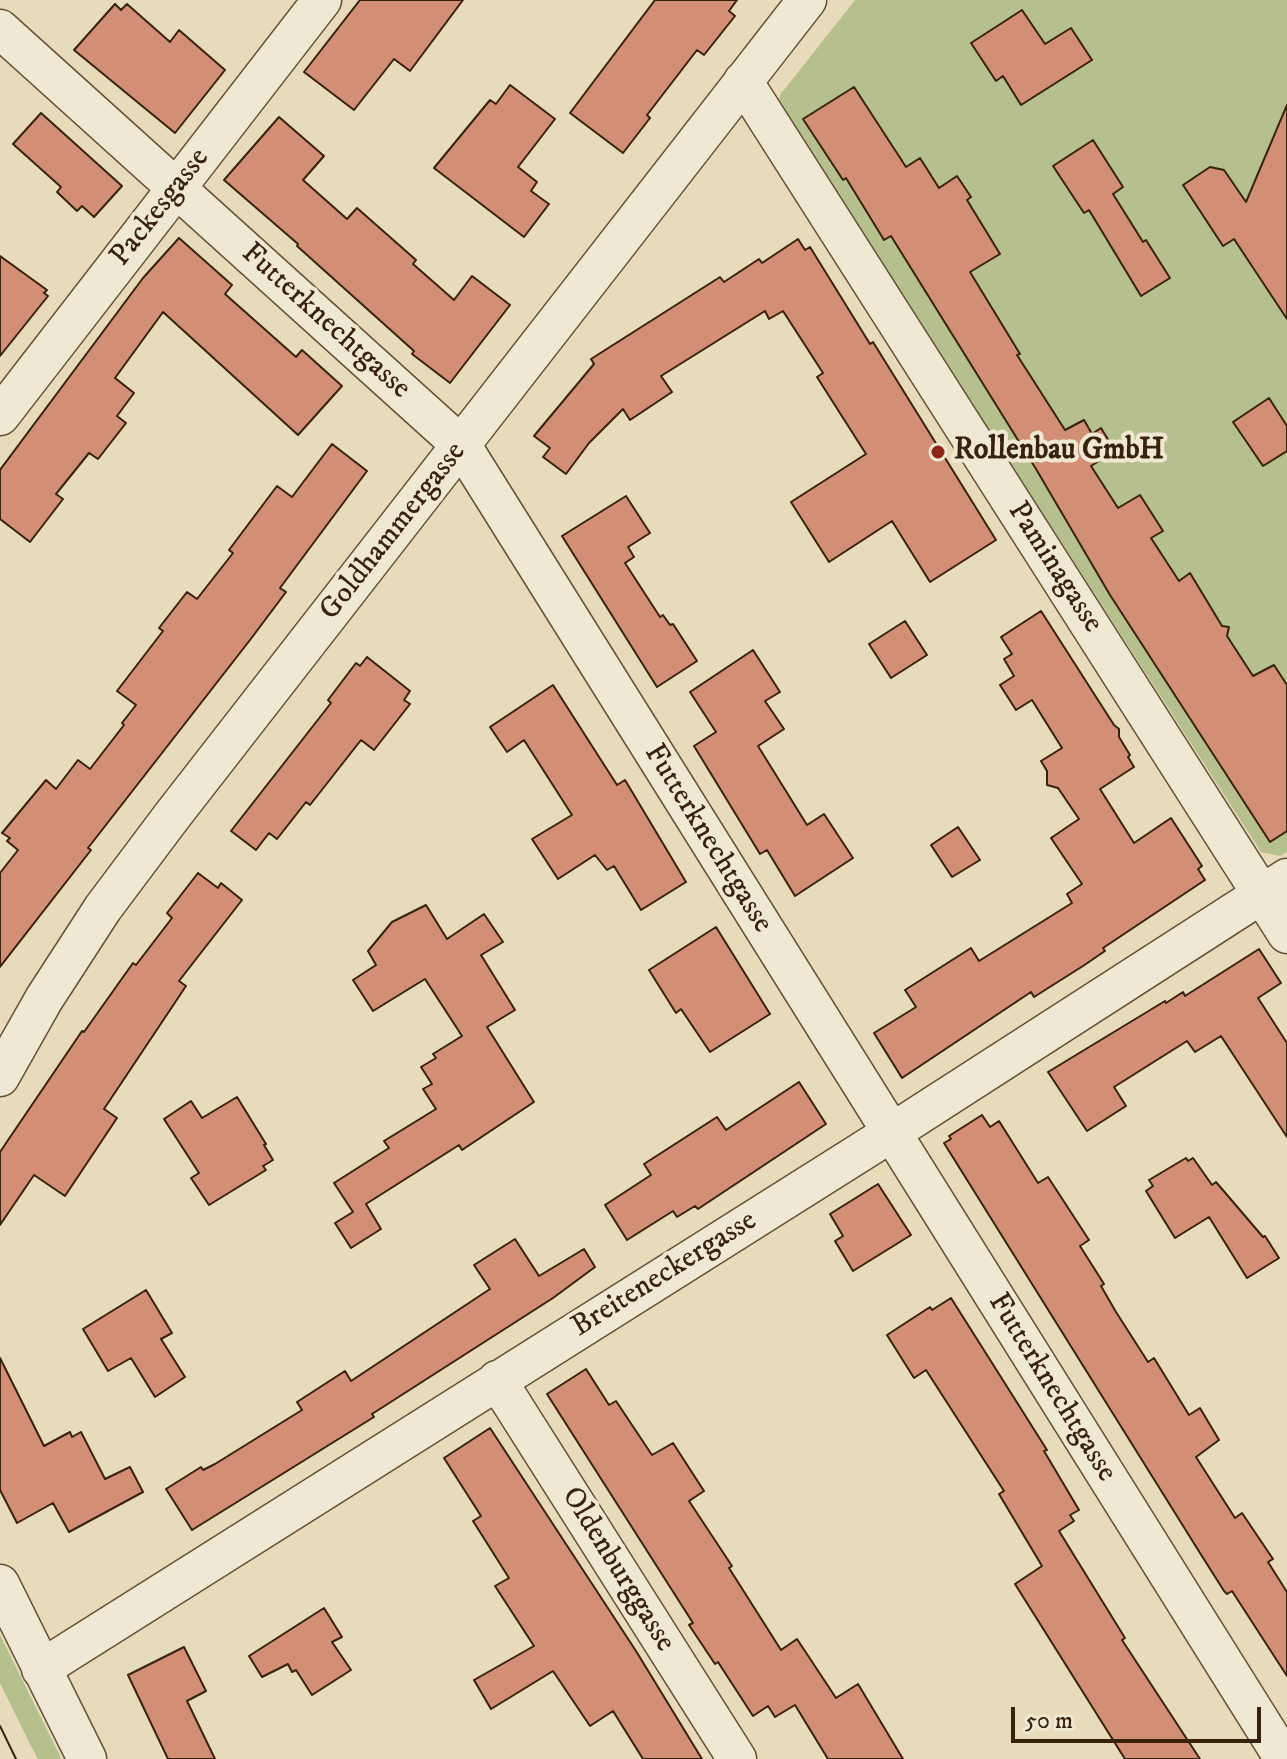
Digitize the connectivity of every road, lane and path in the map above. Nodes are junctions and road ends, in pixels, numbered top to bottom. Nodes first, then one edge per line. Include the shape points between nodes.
1 (322, 0) edge
2 (807, 0) edge
3 (0, 29) edge
4 (743, 81) junction
5 (177, 188) junction
6 (0, 416) edge
7 (462, 446) junction
8 (1274, 886) edge
9 (1287, 934) edge
10 (0, 1077) edge
11 (891, 1133) junction
12 (497, 1380) junction
13 (0, 1584) edge
14 (41, 1669) junction
15 (87, 1759) edge
16 (737, 1759) edge
17 (1284, 1759) edge

1 - 5 street, Packesgasse
2 - 4 street, Goldhammergasse
3 - 5 street, Futterknechtgasse
4 - 7 street, Goldhammergasse
4 - 8 street, Paminagasse
5 - 6 street, Packesgasse
5 - 7 street, Futterknechtgasse
7 - 10 street, Goldhammergasse via 103,908
7 - 11 street, Futterknechtgasse
8 - 9 street, Paminagasse
8 - 11 street, Breiteneckergasse
11 - 12 street, Breiteneckergasse
11 - 17 street, Futterknechtgasse
12 - 14 street, Breiteneckergasse
12 - 16 street, Oldenburggasse
13 - 14 street
14 - 15 street

